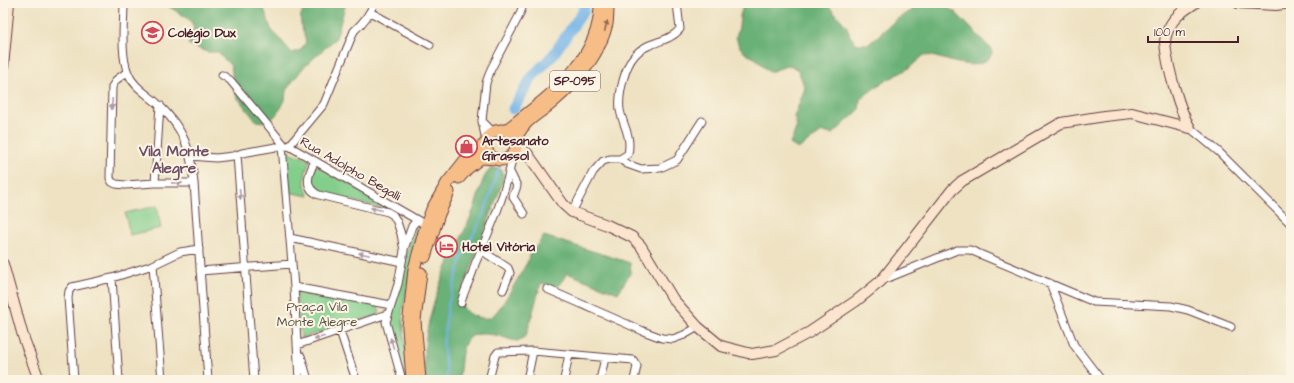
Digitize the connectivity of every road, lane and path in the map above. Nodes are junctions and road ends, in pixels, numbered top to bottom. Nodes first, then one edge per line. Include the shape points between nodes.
1 (9, 3) edge
2 (124, 3) edge
3 (374, 3) edge
4 (524, 3) edge
5 (600, 3) edge
6 (608, 3) edge
7 (677, 3) edge
8 (1195, 3) edge
9 (1238, 3) edge
10 (1291, 3) edge
11 (370, 12) junction
12 (430, 45) dead end
13 (3, 67) edge
14 (124, 74) junction
15 (222, 75) dead end
16 (160, 105) junction
17 (482, 121) junction
18 (702, 121) dead end
19 (1190, 128) junction
20 (506, 130) junction
21 (488, 139) junction
22 (285, 146) junction
23 (515, 147) junction
24 (237, 155) junction
25 (190, 156) junction
26 (497, 159) junction
27 (620, 159) junction
28 (315, 161) junction
29 (510, 172) junction
30 (155, 183) junction
31 (194, 183) junction
32 (396, 208) junction
33 (572, 212) junction
34 (524, 214) dead end
35 (393, 215) junction
36 (421, 222) junction
37 (1291, 224) edge
38 (290, 238) junction
39 (199, 249) junction
40 (481, 250) junction
41 (404, 252) junction
42 (402, 262) junction
43 (3, 264) edge
44 (292, 264) junction
45 (152, 265) junction
46 (246, 267) junction
47 (200, 271) junction
48 (112, 278) junction
49 (881, 281) junction
50 (1050, 283) junction
51 (294, 287) junction
52 (547, 289) dead end
53 (503, 290) dead end
54 (461, 303) dead end
55 (391, 305) junction
56 (387, 314) junction
57 (698, 327) junction
58 (1231, 328) dead end
59 (340, 331) junction
60 (297, 345) junction
61 (533, 350) junction
62 (569, 354) junction
63 (604, 358) junction
64 (39, 380) edge
65 (74, 380) edge
66 (119, 380) edge
67 (162, 380) edge
68 (208, 380) edge
69 (254, 380) edge
70 (299, 380) edge
71 (308, 380) edge
72 (356, 380) edge
73 (402, 380) edge
74 (412, 380) edge
75 (420, 380) edge
76 (489, 380) edge
77 (527, 380) edge
78 (564, 380) edge
79 (600, 380) edge
80 (634, 380) edge
81 (1101, 380) edge

1 - 13 street
2 - 14 street
3 - 11 street
4 - 17 street via 486,83
5 - 20 main road, SP-095 via 596,28 580,63 558,88
23 -> 6 main road, SP-095 via 523,125 552,103 581,75 594,56 607,23
7 - 27 street via 680,29 672,36 648,45 636,53 628,64 622,84 620,109 630,145 628,154
8 - 19 street via 1178,15 1169,27 1165,41 1170,73 1184,119
9 - 10 street
11 - 12 street
11 - 22 street via 354,31 324,104
14 - 16 street
14 -> 30 street via 112,86 110,178 112,182 124,185
15 - 22 street via 230,80
16 - 25 street via 181,131
16 - 30 street
17 - 21 street
17 - 21 street
18 - 27 street via 677,160 660,168 641,169
19 - 37 street via 1219,152
19 - 49 street via 1132,114 1061,123 962,181 952,190
20 - 21 main road via 497,130
20 - 23 main road via 512,135
21 - 26 main road via 488,152
21 - 36 main road via 466,159
22 - 24 street, Rua Adolpho Begalli
22 - 28 street, Rua Adolpho Begalli
22 - 38 street
23 - 26 main road via 506,159
23 - 29 street
23 - 33 street via 527,153 563,204
24 - 25 street, Rua Adolpho Begalli via 216,158
24 -> 46 street
25 - 31 street
26 - 75 main road via 481,158 467,169 450,190 439,214 422,269 415,320
27 - 33 street via 603,161 593,172
28 - 32 street, Rua Adolpho Begalli
35 -> 28 street via 313,193 308,178
29 - 34 street via 517,186 512,197
29 - 40 street
30 -> 31 street
31 - 39 street
32 - 35 street
32 - 36 street, Rua Adolpho Begalli
33 - 57 street via 632,237 641,246 673,298
35 - 41 street via 401,234
36 - 41 street via 412,226
36 - 74 main road via 408,327
42 -> 38 street
38 - 44 street
39 - 45 street via 180,252
39 - 47 street
40 - 53 street via 508,268 510,273
40 - 54 street
41 - 42 street
42 - 55 street
43 - 64 street via 23,336
44 - 46 street
44 - 51 street
45 - 48 street
45 - 67 street
46 - 47 street
46 - 69 street
47 - 68 street
48 - 65 street via 72,287 69,291
48 - 66 street
49 - 50 street via 964,249
49 - 57 street via 810,332 776,350 752,354 721,346
50 - 58 street via 1094,302 1171,306 1188,310
50 - 81 street via 1074,345
51 - 55 street
51 - 60 street
52 - 57 street via 662,338 673,339
55 - 56 street
56 - 59 street
73 -> 56 street via 386,322
59 -> 60 street
59 - 72 street
60 - 70 street
60 - 71 street
61 - 62 street
61 - 76 street via 498,352 494,356
61 - 77 street
62 - 63 street
62 - 78 street
63 - 79 street
63 - 80 street via 633,360 637,366

